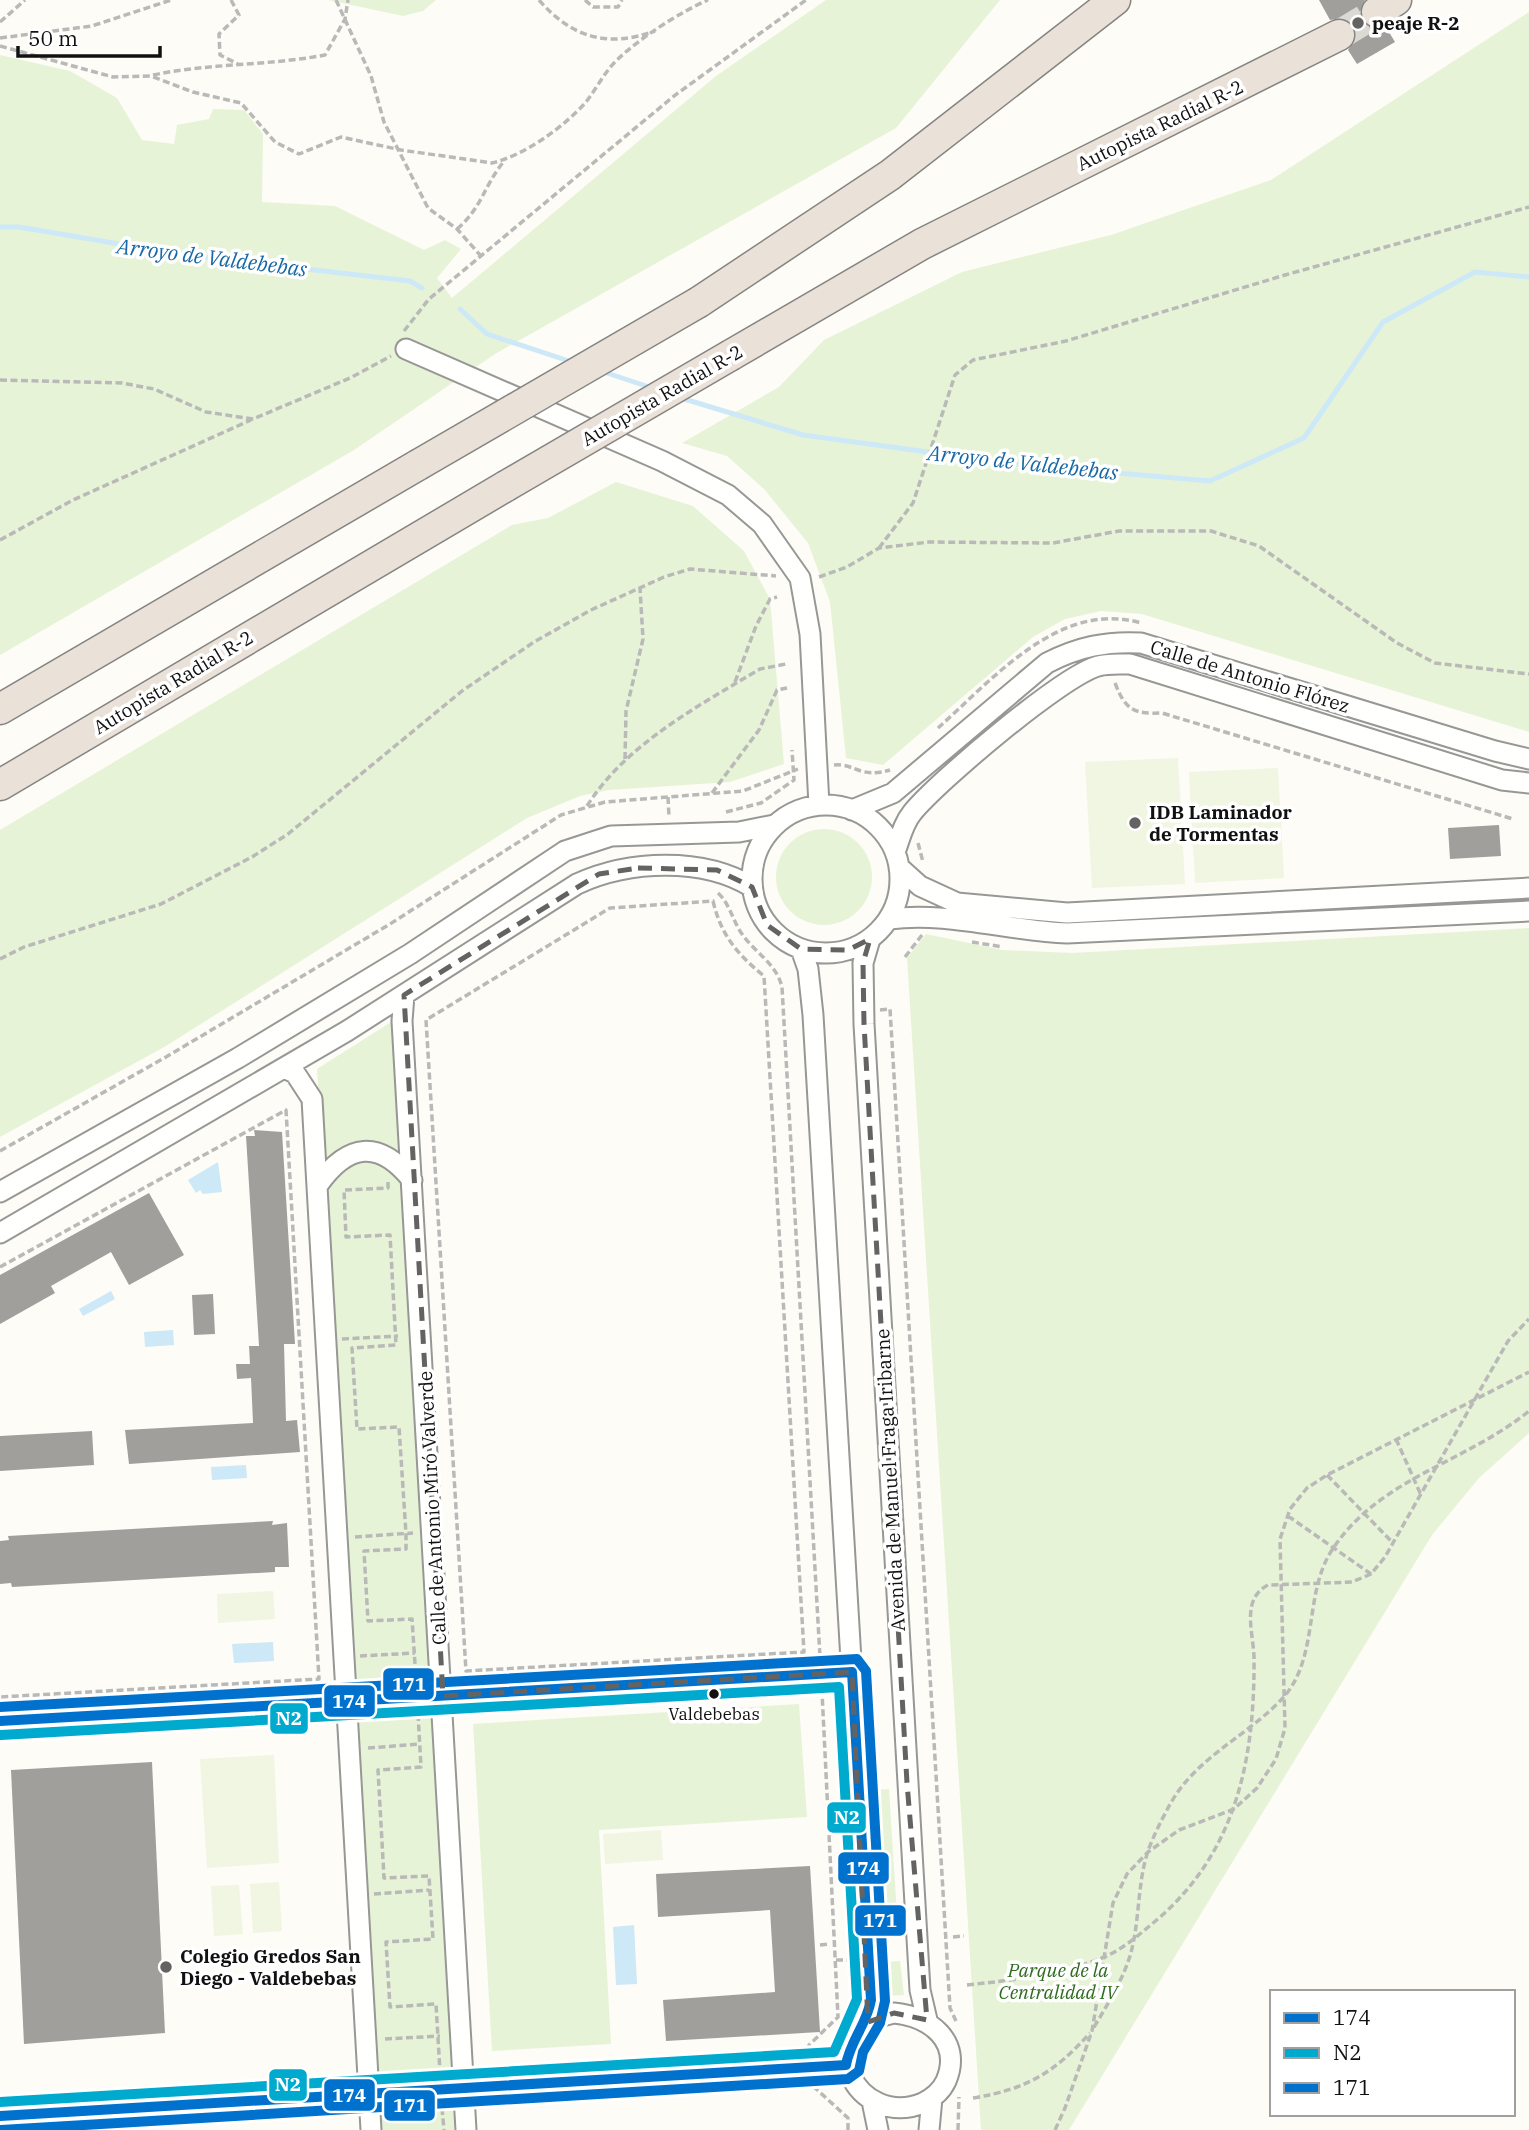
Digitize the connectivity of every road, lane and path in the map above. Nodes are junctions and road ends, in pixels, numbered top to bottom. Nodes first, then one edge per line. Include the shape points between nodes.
1 (24, 0) edge
2 (171, 0) edge
3 (231, 0) edge
4 (337, 0) edge
5 (348, 0) edge
6 (538, 0) edge
7 (585, 0) edge
8 (622, 0) edge
9 (708, 0) edge
10 (806, 0) edge
11 (1115, 0) edge
12 (345, 19) junction
13 (0, 22) edge
14 (660, 30) junction
15 (1339, 35) tunnel mouth
16 (0, 38) edge
17 (0, 46) edge
18 (239, 64) junction
19 (151, 76) junction
20 (401, 150) junction
21 (505, 160) junction
22 (1529, 206) edge
23 (457, 229) junction
24 (481, 256) junction
25 (406, 349) junction
26 (0, 380) edge
27 (253, 419) junction
28 (0, 540) edge
29 (879, 548) junction
30 (800, 578) junction
31 (640, 588) junction
32 (777, 597) dead end
33 (786, 664) dead end
34 (1529, 674) edge
35 (1125, 678) dead end
36 (734, 684) junction
37 (787, 688) dead end
38 (0, 709) edge
39 (792, 750) dead end
40 (625, 759) junction
41 (1529, 759) edge
42 (793, 769) junction
43 (1529, 783) edge
44 (0, 785) edge
45 (712, 793) junction
46 (667, 797) junction
47 (587, 806) junction
48 (819, 806) junction
49 (852, 810) junction
50 (721, 812) dead end
51 (682, 815) dead end
52 (1513, 819) dead end
53 (774, 825) junction
54 (917, 838) dead end
55 (897, 860) junction
56 (927, 868) dead end
57 (708, 887) dead end
58 (752, 887) junction
59 (1529, 888) edge
60 (1529, 911) edge
61 (888, 919) junction
62 (870, 939) junction
63 (801, 949) junction
64 (0, 959) edge
65 (764, 976) joint
66 (404, 995) junction
67 (864, 1011) junction
68 (813, 1015) junction
69 (783, 1018) junction
70 (284, 1068) junction
71 (0, 1151) edge
72 (386, 1153) junction
73 (412, 1180) junction
74 (318, 1185) junction
75 (0, 1192) edge
76 (0, 1233) edge
77 (0, 1267) edge
78 (1529, 1319) edge
79 (396, 1336) junction
80 (405, 1336) dead end
81 (335, 1339) dead end
82 (1529, 1372) edge
83 (1472, 1403) junction
84 (1529, 1410) edge
85 (1396, 1439) junction
86 (1437, 1467) junction
87 (1327, 1475) junction
88 (1414, 1480) junction
89 (1421, 1495) junction
90 (1363, 1511) junction
91 (1288, 1516) junction
92 (416, 1533) dead end
93 (406, 1534) junction
94 (350, 1537) dead end
95 (1394, 1543) junction
96 (1334, 1548) junction
97 (1371, 1574) junction
98 (1280, 1584) junction
99 (1319, 1584) junction
100 (423, 1652) dead end
101 (820, 1652) dead end
102 (414, 1653) junction
103 (355, 1656) dead end
104 (852, 1672) junction
105 (822, 1695) dead end
106 (443, 1696) junction
107 (0, 1697) edge
108 (417, 1697) junction
109 (1284, 1697) junction
110 (348, 1701) junction
111 (0, 1721) edge
112 (1251, 1727) junction
113 (420, 1744) junction
114 (428, 1744) dead end
115 (363, 1748) dead end
116 (1234, 1809) junction
117 (1148, 1852) junction
118 (429, 1890) junction
119 (437, 1890) dead end
120 (369, 1894) dead end
121 (964, 1936) dead end
122 (953, 1937) dead end
123 (1134, 1940) junction
124 (829, 1944) dead end
125 (820, 1945) dead end
126 (947, 1955) junction
127 (918, 1956) junction
128 (1105, 1957) junction
129 (868, 1959) junction
130 (836, 1960) junction
131 (967, 1985) dead end
132 (927, 2020) junction
133 (868, 2022) junction
134 (1092, 2031) junction
135 (961, 2033) dead end
136 (438, 2036) junction
137 (446, 2036) dead end
138 (375, 2040) dead end
139 (810, 2045) dead end
140 (846, 2066) junction
141 (464, 2088) junction
142 (813, 2089) dead end
143 (960, 2089) dead end
144 (441, 2090) junction
145 (369, 2094) junction
146 (932, 2098) junction
147 (974, 2098) dead end
148 (872, 2101) junction
149 (0, 2116) edge
150 (371, 2130) edge
151 (443, 2130) edge
152 (466, 2130) edge
153 (849, 2130) edge
154 (878, 2130) edge
155 (929, 2130) edge
156 (958, 2130) edge
157 (1055, 2130) edge

1 - 13 path
2 - 16 path via 92,26
3 - 18 path via 239,15 219,34 220,55
4 - 12 path
5 - 12 path
6 - 14 path via 553,16 591,38 630,40
7 - 8 path via 593,7 618,7
9 - 14 path
10 - 24 path via 674,96
11 - 38 highway, bridge via 890,175 699,302
12 - 18 path via 325,55 276,64
12 - 20 path via 371,76 384,122
14 - 21 path via 618,59 584,104
15 - 44 highway, Autopista Radial R-2, bridge via 922,244
17 - 19 path via 113,77
18 - 19 path via 198,66
19 - 20 path via 193,93 241,103 275,142 299,154 341,137
20 - 21 path via 492,163
20 - 23 path via 428,208
21 - 23 path via 491,177 474,214
22 - 29 path via 1066,341 973,360 955,375 913,503
23 - 24 path
24 - 25 path via 429,299 402,333
25 - 27 path
25 - 30 street via 729,495 762,524
26 - 27 path via 122,383 154,388 206,412
27 - 28 path via 73,500
29 - 30 path via 825,577
29 - 34 path via 929,542 1053,544 1119,530 1211,531 1259,546 1397,643 1435,663
30 - 31 path via 690,569
30 - 48 street via 810,634
31 - 40 path via 643,639 626,711
31 - 64 path via 534,642 462,691 288,834 251,857 161,904 24,947
32 - 36 path via 770,599 756,626
33 - 36 path via 760,669
35 - 52 path via 1112,677 1122,701 1139,714 1163,713
36 - 40 path
37 - 45 path via 776,690 759,730
39 - 42 path
40 - 47 path via 604,779
41 - 49 street, Calle de Antonio Flórez via 1141,643 1110,641 1065,653 1047,663 892,793
42 - 45 path via 758,787
42 - 50 path via 794,780 761,803
43 - 55 street, Calle de Antonio Flórez via 1502,780 1130,664 1097,666 1068,681 1013,723 928,797 907,822
45 - 46 path
46 - 47 path
46 - 51 path via 669,816
47 - 71 path via 561,815 390,924
48 - 49 street
48 - 53 street via 787,815
49 - 55 street via 885,834
53 - 58 street via 758,849
53 - 75 street via 739,832 611,836 565,851 410,954 227,1065
54 - 56 path
55 - 59 street via 936,896 957,903 1067,913
55 - 61 street via 900,890
57 - 69 path via 724,898 748,943 775,968 782,987
58 - 63 street via 767,925
58 - 66 street via 729,874 701,867 599,874
60 - 61 street via 1067,933 1025,932 929,916
61 - 62 street
62 - 63 street via 848,950
62 - 67 street, Avenida de Manuel Fraga Iribarne via 863,963
63 - 68 street
65 - 65 path via 726,938 713,901 621,906 600,913 426,1020 466,1671 804,1652
66 - 70 street
66 - 73 street, Calle de Antonio Miró Valverde via 401,1021
67 - 126 path via 890,1009
67 - 127 street, Avenida de Manuel Fraga Iribarne
68 - 69 path
68 - 104 street
69 - 101 path
70 - 74 street via 295,1073 312,1098
70 - 76 street
72 - 73 street
72 - 74 street via 352,1154 331,1166
72 - 79 path via 388,1188 344,1191 344,1202 346,1237 390,1234
73 - 106 street, Calle de Antonio Miró Valverde
74 - 110 street
77 - 107 path via 286,1110 319,1679
78 - 83 path via 1508,1341
79 - 80 path
79 - 81 path
79 - 93 path via 396,1345 352,1348 357,1429 399,1427
82 - 83 path
83 - 85 path
83 - 86 path
84 - 86 path via 1509,1427
85 - 87 path
85 - 88 path
86 - 88 path
86 - 89 path
87 - 90 path
87 - 91 path via 1307,1488
88 - 89 path
88 - 90 path
89 - 95 path
90 - 95 path
90 - 96 path
91 - 96 path
91 - 98 path via 1280,1539
92 - 93 path
93 - 94 path
93 - 102 path via 407,1549 364,1551 368,1621 412,1619
95 - 97 path
96 - 97 path
96 - 99 path
97 - 99 path via 1352,1583
98 - 99 path
98 - 109 path
98 - 112 path via 1256,1591 1251,1604
99 - 109 path via 1300,1671
100 - 102 path
102 - 103 path
102 - 108 path
104 - 106 street
104 - 129 street
105 - 130 path
106 - 108 street
106 - 141 street, Calle de Antonio Miró Valverde
108 - 110 street
108 - 113 path
109 - 112 path
109 - 116 path via 1285,1728 1276,1759 1257,1788
110 - 111 street
110 - 145 street
112 - 116 path
112 - 117 path via 1199,1765 1170,1805
113 - 114 path
113 - 115 path
113 - 118 path via 421,1768 378,1770 384,1878 429,1876
116 - 117 path via 1179,1830
116 - 123 path via 1213,1856 1189,1888
117 - 123 path
117 - 128 path via 1127,1874 1113,1903
118 - 119 path
118 - 120 path
118 - 136 path via 433,1940 386,1942 390,2007 436,2004
121 - 122 path
123 - 128 path
123 - 134 path via 1113,1996
124 - 125 path
126 - 127 path
126 - 135 path via 950,2008
127 - 132 street, Avenida de Manuel Fraga Iribarne
128 - 131 path via 1046,1976
128 - 134 path
129 - 130 path
129 - 133 street
130 - 139 path via 838,2017
132 - 133 street via 894,2013
132 - 146 street via 943,2038 949,2063 944,2085
133 - 140 street via 849,2043
134 - 147 path via 1064,2061 1037,2080 1006,2093
134 - 157 path
136 - 137 path
136 - 138 path
136 - 144 path
140 - 141 street
140 - 148 street via 857,2089
141 - 144 street
141 - 152 street, Calle de Antonio Miró Valverde
142 - 153 path via 848,2118
143 - 156 path
144 - 145 street
144 - 151 path
145 - 149 street
145 - 150 street
146 - 148 street via 901,2109
146 - 155 street
148 - 154 street

